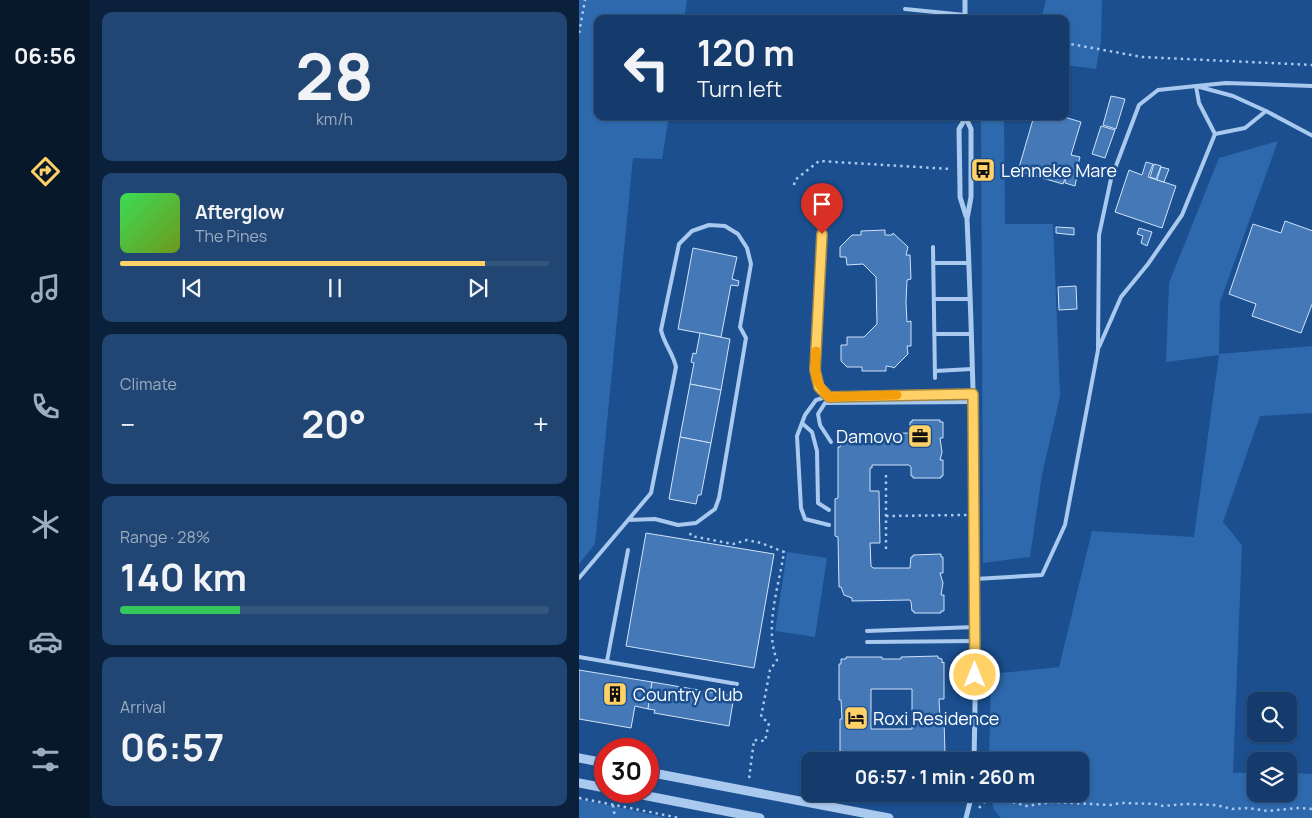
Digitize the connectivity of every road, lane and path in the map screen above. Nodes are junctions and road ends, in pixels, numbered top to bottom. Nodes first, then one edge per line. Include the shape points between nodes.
1 (585, 0) edge
2 (965, 0) edge
3 (905, 8) dead end
4 (952, 15) edge
5 (965, 15) edge
6 (579, 33) edge
7 (1069, 44) edge
8 (1312, 65) edge
9 (1197, 86) junction
10 (1312, 86) edge
11 (1266, 111) junction
12 (964, 120) edge
13 (966, 120) edge
14 (1215, 134) junction
15 (1312, 136) edge
16 (960, 169) junction
17 (794, 185) dead end
18 (967, 219) junction
19 (822, 234) dead end
20 (933, 247) dead end
21 (934, 263) junction
22 (969, 263) junction
23 (934, 299) junction
24 (970, 299) junction
25 (935, 334) junction
26 (971, 334) junction
27 (1098, 350) junction
28 (972, 369) junction
29 (935, 371) junction
30 (935, 378) dead end
31 (973, 394) junction
32 (829, 397) junction
33 (973, 402) junction
34 (838, 403) junction
35 (803, 424) junction
36 (831, 442) dead end
37 (886, 475) dead end
38 (829, 510) dead end
39 (974, 515) junction
40 (886, 516) junction
41 (629, 520) junction
42 (829, 525) dead end
43 (691, 536) dead end
44 (628, 550) dead end
45 (886, 553) dead end
46 (579, 578) edge
47 (975, 579) junction
48 (975, 627) junction
49 (867, 631) dead end
50 (975, 641) junction
51 (867, 642) dead end
52 (579, 657) edge
53 (607, 661) junction
54 (737, 684) dead end
55 (974, 752) edge
56 (579, 758) edge
57 (594, 761) edge
58 (659, 774) edge
59 (579, 783) edge
60 (594, 786) edge
61 (748, 791) junction
62 (579, 798) edge
63 (659, 798) edge
64 (970, 802) edge
65 (1012, 802) edge
66 (1052, 802) edge
67 (1052, 802) edge
68 (613, 804) junction
69 (1312, 809) edge
70 (615, 818) edge
71 (680, 818) edge
72 (760, 818) edge
73 (889, 818) edge
74 (966, 818) edge

1 - 6 path
2 - 5 street
3 - 4 lane
7 - 8 path via 1142,57
9 - 10 lane via 1226,83
9 - 11 lane via 1233,96
9 - 14 lane via 1199,103
9 - 27 lane via 1158,90 1139,106 1111,179 1099,236
11 - 14 lane via 1245,128
11 - 15 lane
12 - 16 street via 959,129
13 - 18 street via 971,129 971,197
14 - 27 lane via 1182,215 1121,297
16 - 17 path via 819,161 795,180
16 - 18 street via 960,197
18 - 22 street
19 - 32 lane via 815,370 819,387
20 - 21 lane
21 - 22 lane
21 - 23 lane
22 - 24 street
23 - 24 lane
23 - 25 lane
24 - 26 street
25 - 26 lane
25 - 29 lane
26 - 28 street
27 - 47 lane via 1065,525 1042,575
28 - 29 lane
28 - 31 street
29 - 30 lane
31 - 32 lane
31 - 33 street
32 - 34 lane
32 - 35 lane via 816,400 805,415
33 - 34 lane
33 - 39 street
34 - 36 lane via 825,403 818,414 820,426
35 - 38 lane via 812,432 817,451 818,503
35 - 42 lane via 797,436 801,508 805,519
37 - 40 path
39 - 40 path
39 - 47 street
40 - 45 path
41 - 41 lane via 655,519 678,525 696,523 715,509 719,498 747,338 740,327 751,264 747,248 738,234 725,226 709,225 692,231 679,244 661,330 663,342 673,355 676,367 651,493
41 - 46 lane
43 - 61 path via 733,544 747,540 785,552 771,631 777,660 771,670 761,717 769,723 765,741 754,740
44 - 53 lane
47 - 48 street
48 - 49 lane
48 - 50 street
50 - 51 lane
50 - 55 street
52 - 53 lane
53 - 54 lane
56 - 57 street
58 - 61 street
59 - 60 street
61 - 73 street
62 - 68 path
63 - 72 street
64 - 74 street
65 - 67 path via 1037,806
66 - 69 path via 1216,805 1268,811
68 - 70 path
68 - 71 path

